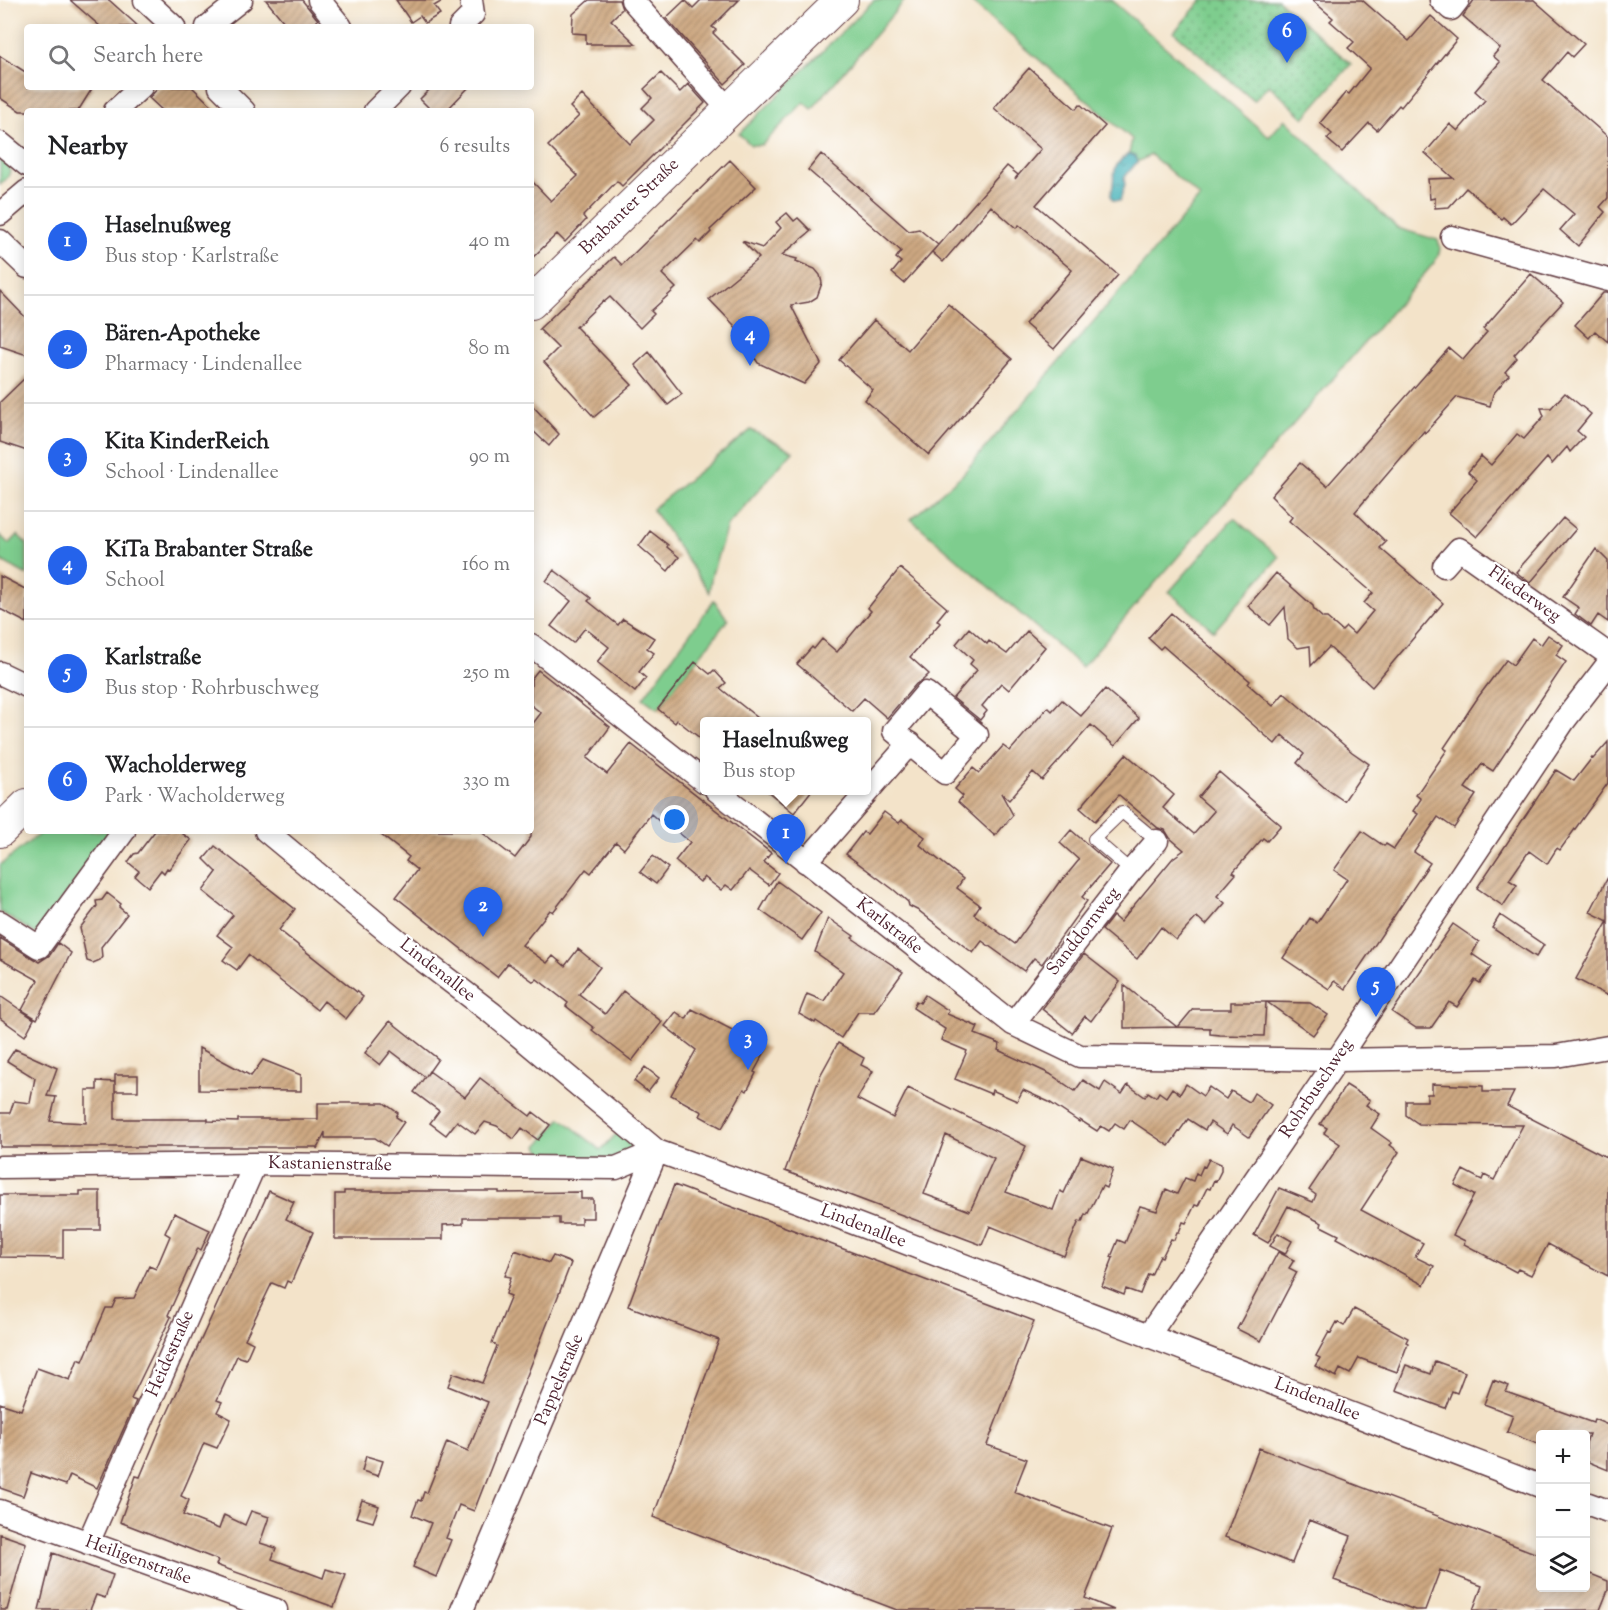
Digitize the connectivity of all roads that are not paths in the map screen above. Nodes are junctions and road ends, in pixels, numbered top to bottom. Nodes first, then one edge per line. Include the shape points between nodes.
1 (146, 0) edge
2 (241, 0) edge
3 (319, 0) edge
4 (471, 0) edge
5 (632, 0) edge
6 (842, 0) edge
7 (1441, 0) edge
8 (1458, 0) edge
9 (171, 24) edge
10 (211, 24) edge
11 (339, 24) edge
12 (463, 24) edge
13 (138, 90) edge
14 (223, 90) edge
15 (393, 90) edge
16 (118, 108) edge
17 (241, 108) edge
18 (378, 108) edge
19 (730, 111) junction
20 (0, 143) edge
21 (24, 163) edge
22 (24, 194) edge
23 (0, 214) edge
24 (1452, 237) dead end
25 (0, 241) edge
26 (24, 264) edge
27 (1608, 280) edge
28 (534, 300) edge
29 (1444, 566) dead end
30 (534, 647) edge
31 (1608, 654) edge
32 (1608, 664) edge
33 (0, 673) edge
34 (24, 685) edge
35 (910, 743) dead end
36 (700, 778) edge
37 (871, 788) edge
38 (722, 795) edge
39 (865, 795) edge
40 (24, 808) edge
41 (0, 831) edge
42 (122, 834) edge
43 (270, 834) edge
44 (1157, 841) joint
45 (806, 862) junction
46 (1131, 871) junction
47 (0, 922) edge
48 (1013, 1024) junction
49 (1608, 1047) edge
50 (1337, 1060) junction
51 (657, 1151) junction
52 (255, 1164) junction
53 (0, 1167) edge
54 (1148, 1336) junction
55 (1536, 1484) edge
56 (1590, 1505) edge
57 (0, 1511) edge
58 (1608, 1512) edge
59 (88, 1543) junction
60 (276, 1610) edge
61 (462, 1610) edge

1 - 9 street
2 - 10 street
3 - 11 street
4 - 12 street via 473,14
5 - 19 street
6 - 19 main road, Brabanter Straße
7 - 8 street via 1451,9
13 - 16 street
14 - 17 street
15 - 18 street
19 - 28 main road, Brabanter Straße
20 - 21 street
22 - 23 street
24 - 27 street
25 - 26 street
29 - 31 street, Fliederweg via 1459,549
30 - 36 street
32 - 50 street, Rohrbuschweg via 1564,721
33 - 34 street
35 - 37 street
38 - 45 street, Karlstraße
39 - 45 street
40 - 41 main road
42 - 47 street via 39,947
43 - 51 street, Lindenallee
44 - 46 street, Sanddornweg
44 - 46 lane via 1122,812 1094,839
45 - 48 street, Karlstraße
46 - 48 street, Sanddornweg
48 - 50 street, Karlstraße via 1080,1056
49 - 50 street, Karlstraße via 1556,1056
50 - 54 street, Rohrbuschweg
51 - 52 street, Kastanienstraße via 616,1168
51 - 54 street, Lindenallee
51 - 61 street, Pappelstraße
52 - 53 street, Kastanienstraße
52 - 59 street, Heidestraße
54 - 55 street, Lindenallee
56 - 58 street
57 - 59 street, Heiligenstraße
59 - 60 street, Heiligenstraße

